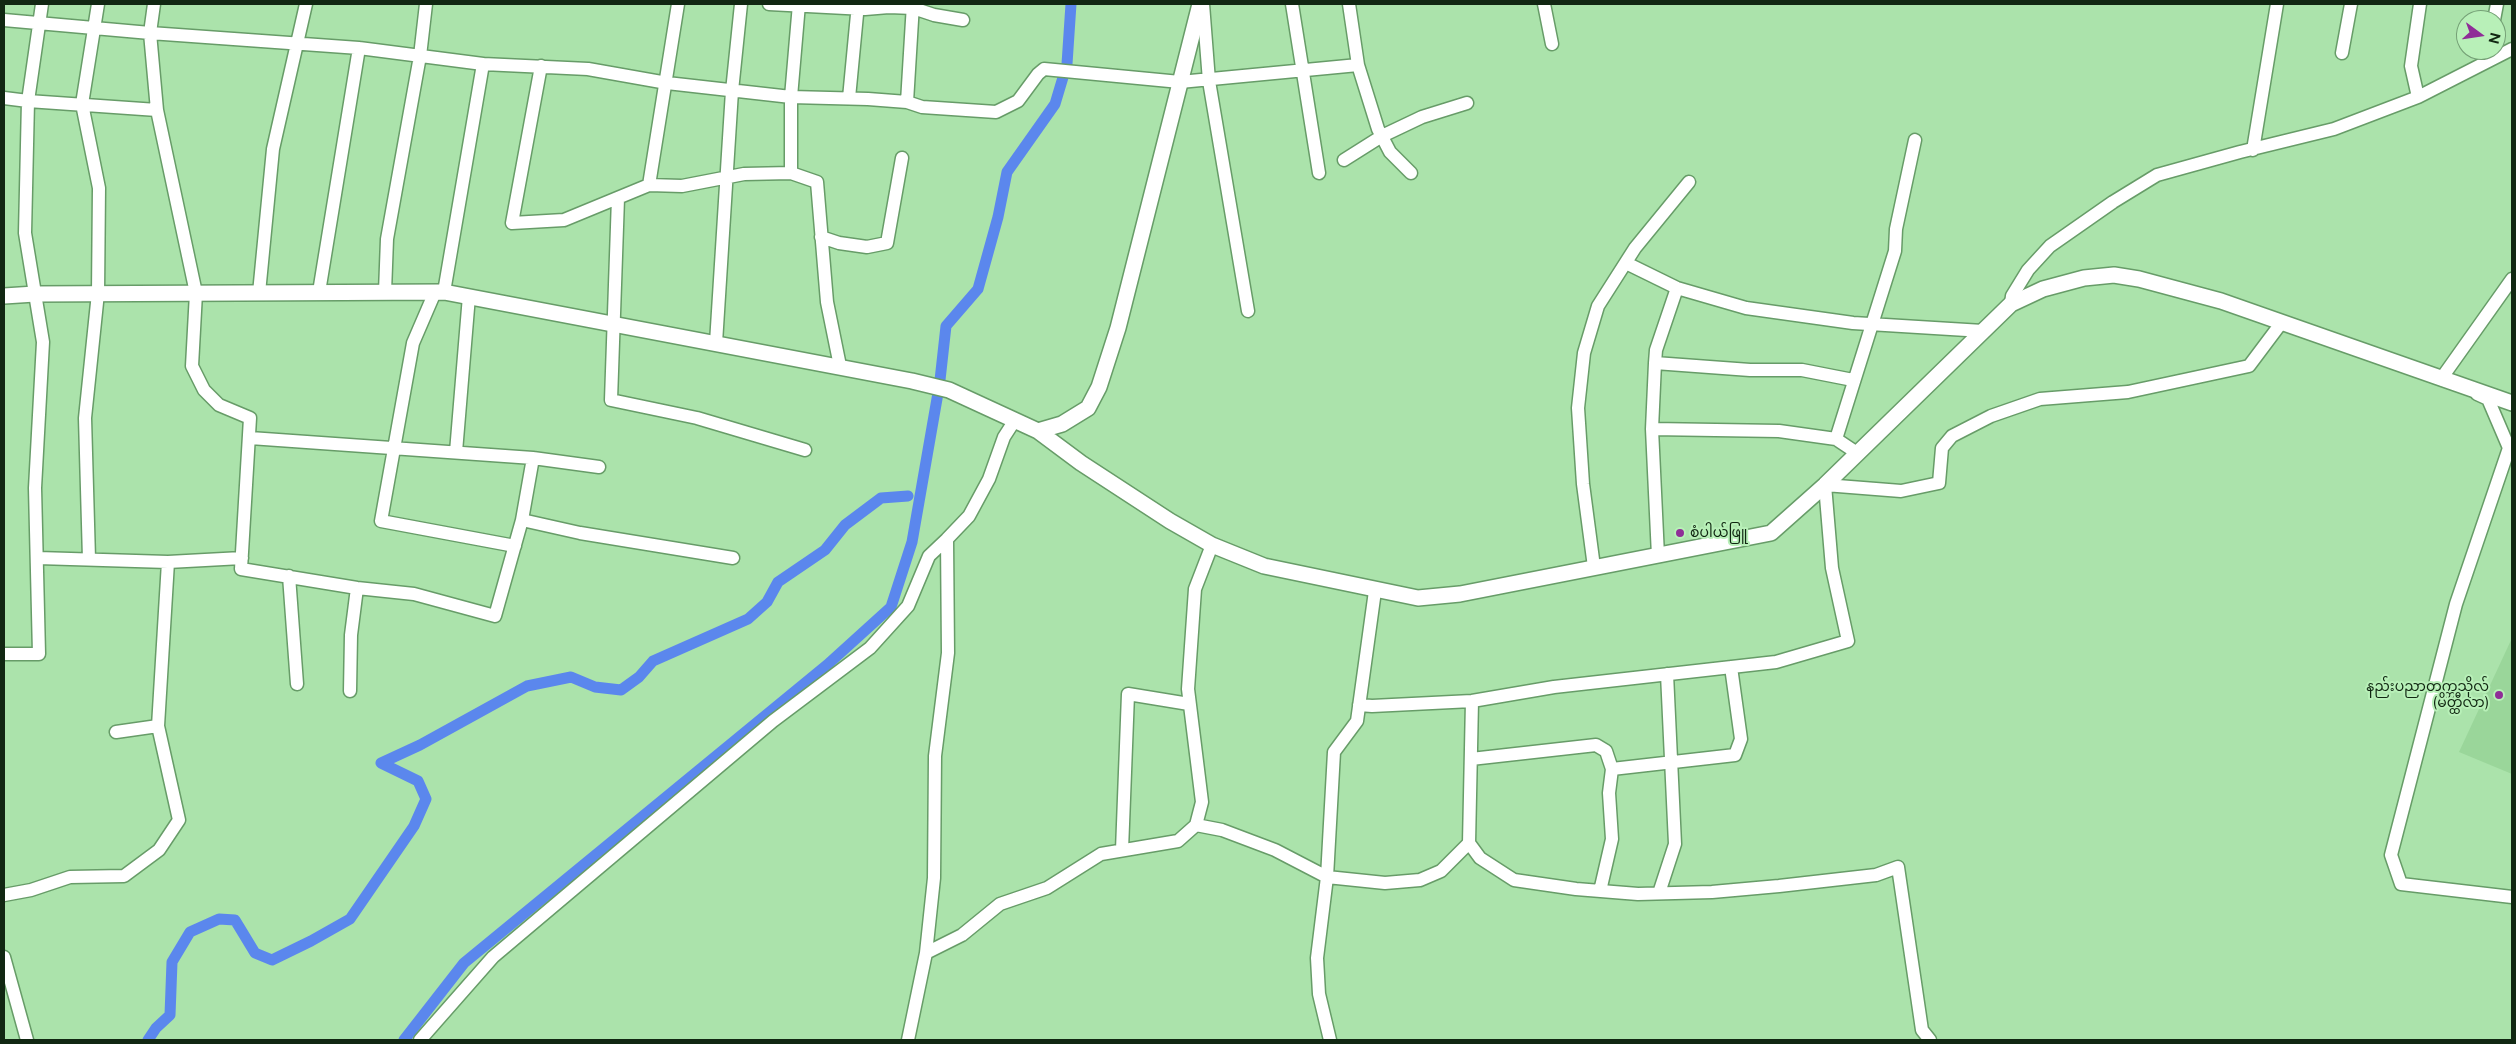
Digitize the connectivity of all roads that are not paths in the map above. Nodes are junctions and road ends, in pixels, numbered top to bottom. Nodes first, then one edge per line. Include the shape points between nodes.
1 (42, 4) edge
2 (98, 4) edge
3 (154, 4) edge
4 (306, 4) edge
5 (426, 4) edge
6 (678, 4) edge
7 (741, 4) edge
8 (769, 4) edge
9 (1202, 4) edge
10 (1292, 4) edge
11 (1349, 4) edge
12 (1544, 4) edge
13 (2277, 4) edge
14 (2351, 4) edge
15 (2420, 4) edge
16 (799, 5) edge
17 (858, 6) edge
18 (913, 6) edge
19 (4, 20) edge
20 (963, 20) dead end
21 (40, 23) junction
22 (96, 28) junction
23 (150, 33) junction
24 (296, 44) junction
25 (1552, 44) dead end
26 (359, 48) junction
27 (2342, 53) dead end
28 (420, 56) junction
29 (2483, 60) edge
30 (483, 64) junction
31 (1358, 65) junction
32 (541, 66) junction
33 (1301, 71) junction
34 (1209, 81) junction
35 (666, 82) junction
36 (1180, 82) junction
37 (732, 91) junction
38 (2418, 97) junction
39 (4, 98) edge
40 (792, 98) junction
41 (850, 98) junction
42 (28, 102) junction
43 (907, 102) junction
44 (1467, 103) dead end
45 (82, 104) junction
46 (157, 110) junction
47 (1382, 136) junction
48 (1915, 140) dead end
49 (2253, 150) junction
50 (902, 158) dead end
51 (1344, 160) dead end
52 (791, 173) junction
53 (1319, 173) dead end
54 (1411, 173) dead end
55 (726, 177) junction
56 (1689, 182) dead end
57 (649, 185) junction
58 (618, 198) junction
59 (821, 237) junction
60 (1626, 263) junction
61 (2512, 278) edge
62 (1677, 288) junction
63 (318, 292) junction
64 (385, 292) junction
65 (440, 292) junction
66 (196, 293) junction
67 (260, 293) junction
68 (35, 294) junction
69 (98, 294) junction
70 (4, 296) edge
71 (469, 296) junction
72 (2011, 304) junction
73 (1248, 310) dead end
74 (2282, 322) junction
75 (1872, 324) junction
76 (615, 325) junction
77 (1984, 331) junction
78 (716, 343) junction
79 (1655, 363) junction
80 (840, 366) junction
81 (2441, 379) junction
82 (1853, 380) junction
83 (2512, 403) edge
84 (1016, 420) junction
85 (1652, 429) junction
86 (1038, 431) junction
87 (250, 438) junction
88 (1836, 439) junction
89 (395, 449) junction
90 (805, 450) dead end
91 (456, 452) junction
92 (1857, 453) junction
93 (533, 458) junction
94 (600, 467) dead end
95 (1825, 485) junction
96 (522, 520) junction
97 (947, 540) junction
98 (1212, 545) junction
99 (515, 546) junction
100 (1658, 556) junction
101 (38, 558) junction
102 (89, 558) junction
103 (242, 558) junction
104 (733, 558) dead end
105 (168, 562) junction
106 (1594, 567) junction
107 (289, 576) junction
108 (357, 588) junction
109 (1375, 591) junction
110 (4, 654) edge
111 (1731, 667) junction
112 (1667, 674) junction
113 (297, 684) dead end
114 (350, 691) dead end
115 (1472, 701) junction
116 (1189, 704) junction
117 (1359, 705) junction
118 (158, 726) junction
119 (116, 732) dead end
120 (1471, 759) junction
121 (1672, 763) junction
122 (1612, 769) junction
123 (1196, 825) junction
124 (1470, 843) junction
125 (1122, 850) junction
126 (1327, 877) junction
127 (1600, 891) junction
128 (1659, 893) junction
129 (4, 895) edge
130 (2512, 897) edge
131 (926, 953) junction
132 (4, 957) edge
133 (27, 1040) edge
134 (420, 1040) edge
135 (908, 1040) edge
136 (1330, 1040) edge
137 (1930, 1040) edge

1 - 21 street
2 - 22 street
3 - 23 street
4 - 24 street
5 - 28 street
6 - 35 street
7 - 37 street
8 - 16 street
9 - 34 street
9 - 36 street
10 - 33 street
11 - 31 street
12 - 25 street
13 - 49 street
14 - 27 street
15 - 38 street via 2411,66
16 - 17 street
16 - 40 street
17 - 18 street
17 - 41 street
18 - 20 street via 934,15
18 - 43 street
19 - 21 street
21 - 22 street
21 - 42 street
22 - 23 street
22 - 45 street
23 - 24 street
23 - 46 street
24 - 26 street
24 - 67 street via 274,149
26 - 28 street
26 - 63 street
28 - 30 street
28 - 64 street via 388,239
29 - 38 street
30 - 32 street
30 - 65 street
31 - 33 street
31 - 47 street
32 - 35 street via 588,68
32 - 58 street via 512,224 564,220
33 - 34 street
33 - 53 street
34 - 36 street
34 - 73 street
35 - 37 street
35 - 57 street
36 - 43 street via 1044,69 1018,101 996,112 922,107
36 - 86 street via 1100,387 1088,408 1062,424
37 - 40 street
37 - 55 street
38 - 49 street via 2334,129
39 - 42 street
40 - 41 street
40 - 52 street
41 - 43 street
42 - 45 street
42 - 68 street via 25,234
44 - 47 street via 1422,117
45 - 46 street
45 - 69 street via 99,188
46 - 66 street
47 - 51 street
47 - 54 street via 1390,152
48 - 75 street via 1896,229 1895,251
49 - 72 street via 2157,175 2113,202 2050,246 2028,270 2012,296
50 - 59 street via 887,243 867,247
52 - 55 street
52 - 59 street via 817,182
55 - 57 street via 682,186
55 - 78 street
56 - 60 street
57 - 58 street
58 - 76 street
59 - 80 street via 827,302
60 - 62 street
60 - 106 street via 1598,306 1584,353 1578,408 1583,484
61 - 81 street
62 - 75 street via 1746,308
62 - 79 street via 1656,350
63 - 64 street
63 - 67 street
64 - 65 street
65 - 71 street
65 - 89 street via 413,343
66 - 67 street
66 - 69 street
66 - 87 street via 192,366 204,390 219,405 250,418
68 - 69 street
68 - 70 street
68 - 101 street via 43,342 35,488
69 - 102 street via 85,418
71 - 76 street
71 - 91 street
72 - 74 street via 2043,289 2084,278 2114,275 2221,301
72 - 77 street
74 - 81 street
74 - 95 street via 2249,366 2128,392 2040,400 1991,416 1952,436 1942,448 1939,483 1901,491
75 - 77 street
75 - 82 street
76 - 78 street
76 - 90 street via 610,400 697,418
77 - 92 street
78 - 80 street
79 - 82 street via 1802,370
79 - 85 street
80 - 84 street via 949,390
81 - 83 street
81 - 130 street via 2488,399 2509,448 2456,604 2391,855 2401,884
82 - 88 street
84 - 86 street
84 - 97 street via 1004,437 989,479 969,516
85 - 88 street via 1779,431
85 - 100 street
86 - 98 street via 1154,511
87 - 89 street
87 - 103 street
88 - 92 street
89 - 91 street
89 - 99 street via 382,521
91 - 93 street
92 - 95 street
93 - 94 street
93 - 96 street
95 - 100 street via 1772,533
95 - 111 street via 1832,568 1848,641 1776,662
96 - 99 street
96 - 104 street via 580,533
97 - 131 street via 948,653 935,756 934,878
97 - 134 street via 930,556 908,606 870,648 773,722 493,957
98 - 109 street via 1264,566
98 - 116 street via 1195,589
99 - 108 street via 495,616 414,594
100 - 106 street
101 - 102 street
101 - 110 street via 39,654
102 - 105 street
103 - 105 street
103 - 107 street via 241,569
105 - 118 street
106 - 109 street via 1460,594 1418,598
107 - 108 street
107 - 113 street
108 - 114 street via 351,635
109 - 117 street
111 - 112 street
111 - 121 street via 1741,738 1735,755
112 - 115 street via 1554,687
112 - 121 street
115 - 117 street
115 - 120 street
116 - 123 street via 1202,802
116 - 125 street via 1128,694
117 - 126 street via 1357,722 1334,752
118 - 119 street
118 - 129 street via 179,820 158,850 124,876 70,877
120 - 122 street via 1596,745 1606,752
120 - 124 street
121 - 122 street
121 - 128 street via 1676,844
122 - 127 street via 1609,793 1612,839
123 - 125 street via 1178,840
123 - 126 street via 1222,830 1275,850
124 - 126 street via 1441,872 1420,880 1385,883
124 - 127 street via 1480,858 1514,880
125 - 131 street via 1101,854 1047,888 1000,904 962,935
126 - 136 street via 1317,958 1319,994
127 - 128 street
128 - 137 street via 1779,886 1876,875 1898,867 1922,1030
131 - 135 street
132 - 133 street

